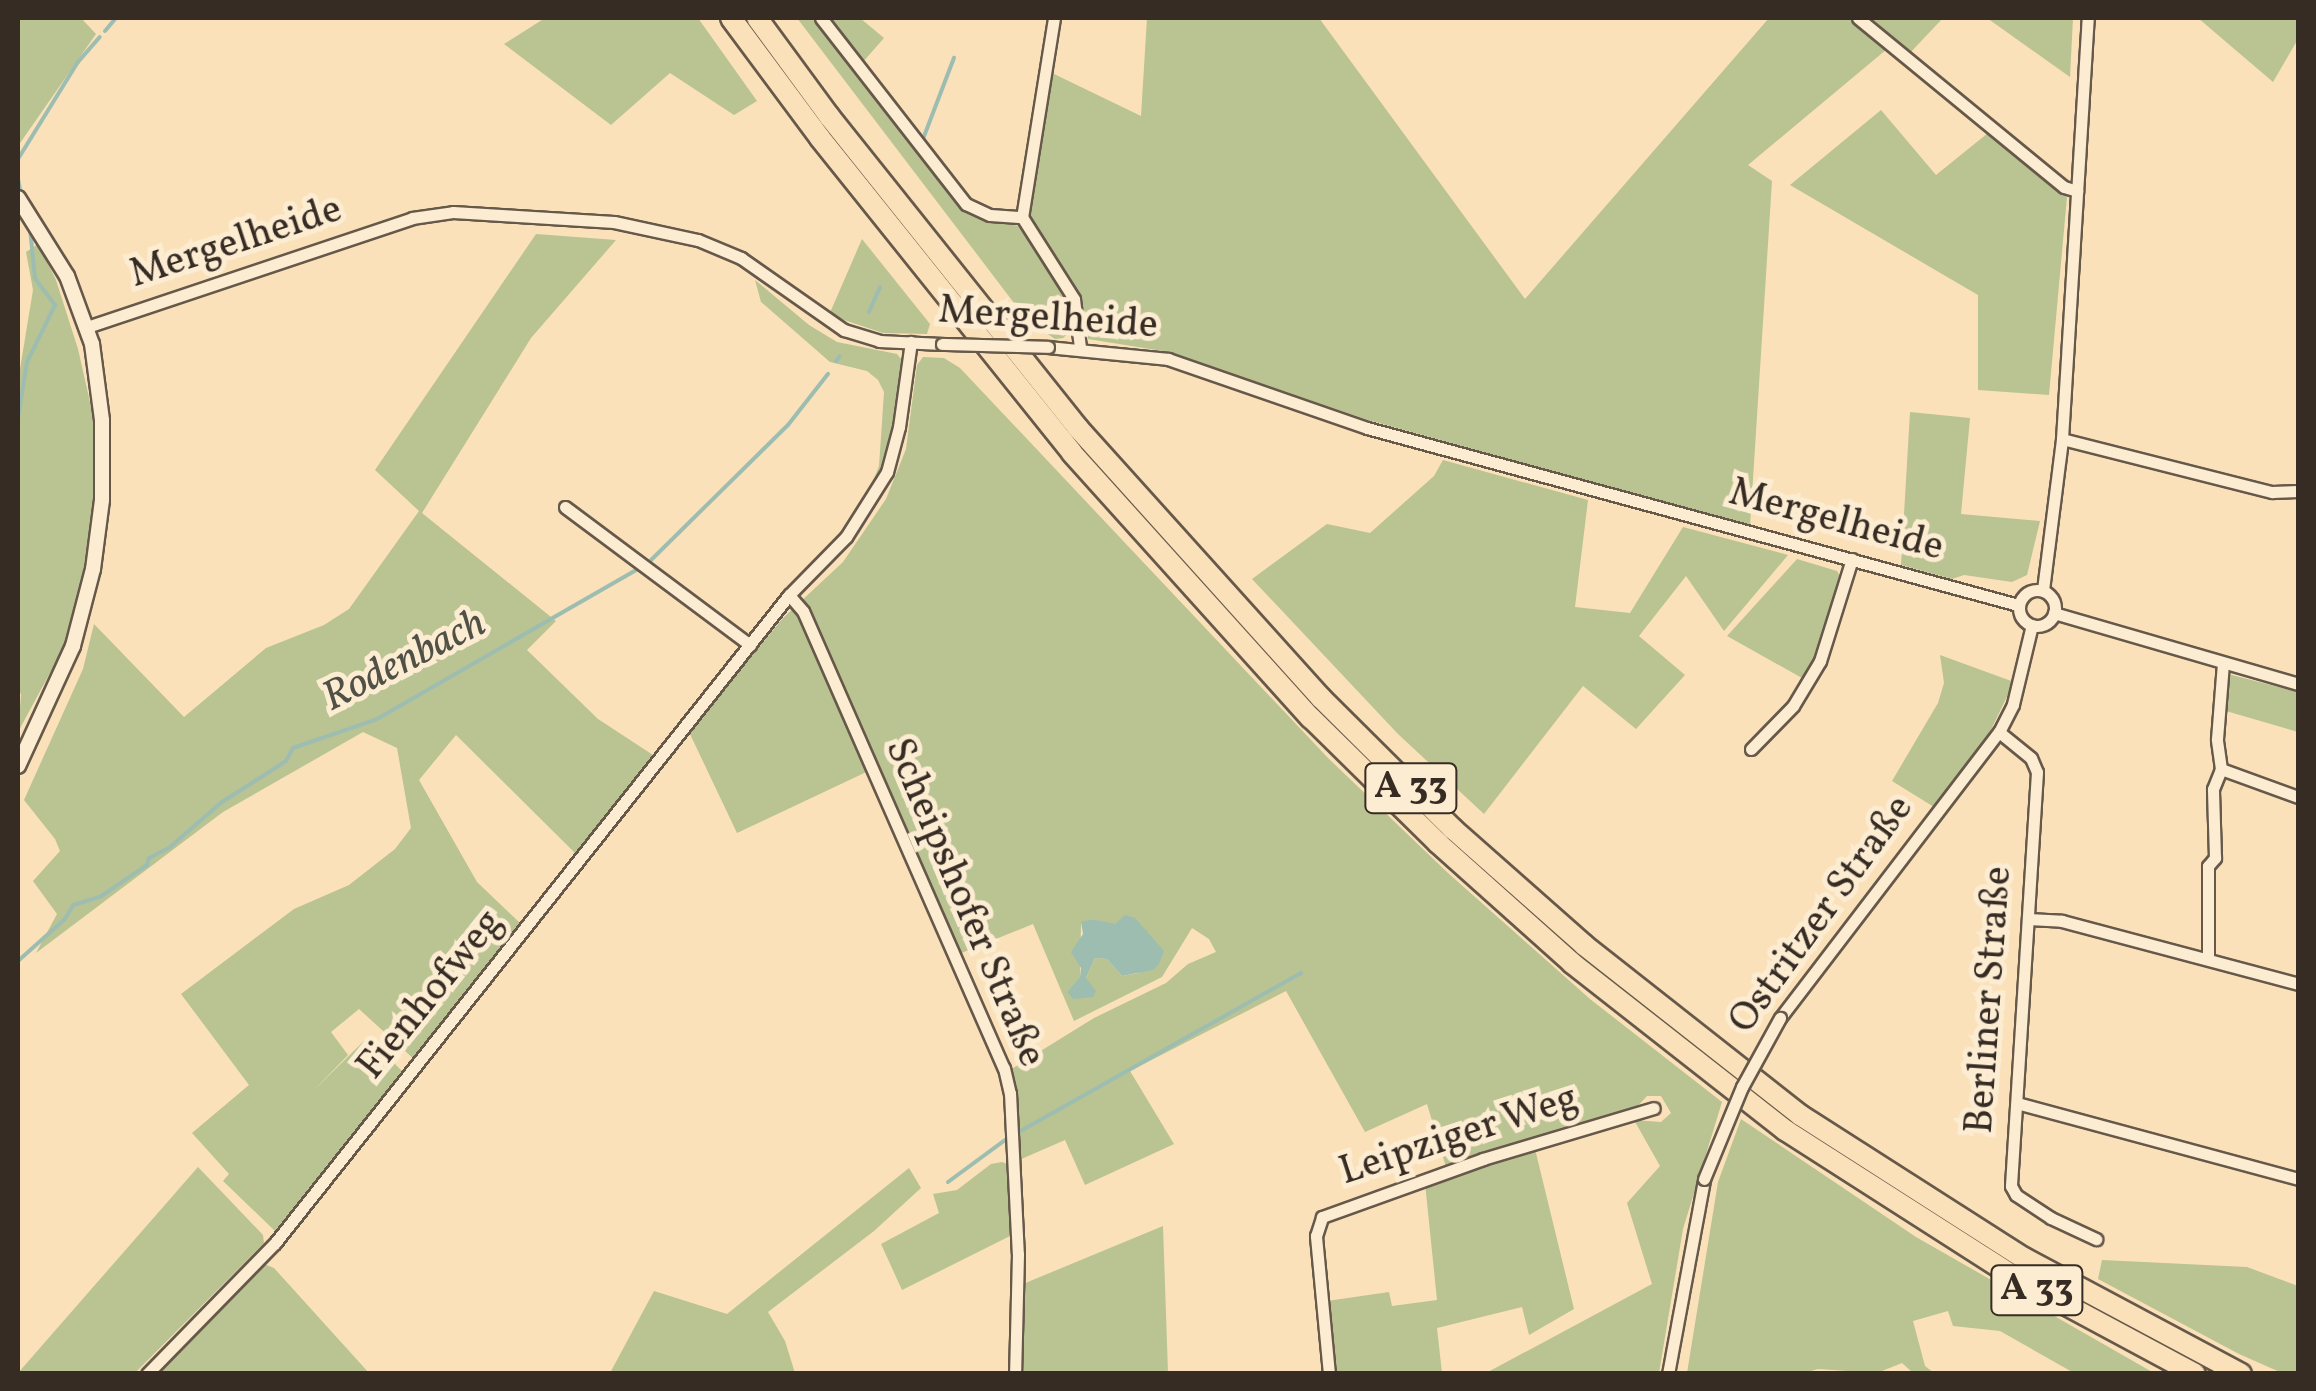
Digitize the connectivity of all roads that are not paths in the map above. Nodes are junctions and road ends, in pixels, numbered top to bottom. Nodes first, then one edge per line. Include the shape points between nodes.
1 (731, 18) edge
2 (757, 18) edge
3 (821, 18) edge
4 (1054, 18) edge
5 (1858, 18) edge
6 (2088, 18) edge
7 (2077, 191) junction
8 (18, 198) edge
9 (1022, 217) junction
10 (87, 327) junction
11 (911, 342) junction
12 (1080, 347) junction
13 (2062, 440) junction
14 (2298, 492) edge
15 (565, 506) dead end
16 (1852, 559) junction
17 (2043, 590) junction
18 (789, 595) junction
19 (2018, 605) junction
20 (2054, 613) junction
21 (2032, 626) junction
22 (750, 645) junction
23 (2223, 663) junction
24 (2298, 684) edge
25 (1999, 732) junction
26 (1751, 749) dead end
27 (18, 766) edge
28 (2222, 769) junction
29 (2298, 798) edge
30 (2028, 919) junction
31 (2208, 959) junction
32 (2298, 984) edge
33 (2016, 1103) junction
34 (1654, 1108) dead end
35 (2298, 1180) edge
36 (2096, 1239) dead end
37 (148, 1374) edge
38 (1015, 1374) edge
39 (1329, 1374) edge
40 (1668, 1374) edge
41 (2195, 1374) edge
42 (2241, 1374) edge

1 - 41 highway, A 33 via 1072,453 1298,704 1438,844 1572,964 1785,1130 2016,1278
2 - 42 highway, A 33 via 1090,442 1321,698 1453,829 1584,946 1800,1115 2024,1258
3 - 9 street via 966,204 990,215
4 - 9 street
5 - 7 street
6 - 7 street
7 - 13 street
8 - 10 street via 68,276
9 - 12 street via 1074,299
10 - 11 street, Mergelheide via 412,218 452,212 614,222 698,240 741,258 844,330
10 - 27 street via 102,420 93,569 73,646
11 - 12 street, Mergelheide, bridge
11 - 18 street, Fienhofweg via 887,472 846,538
12 - 16 street, Mergelheide via 1168,359 1366,428
13 - 14 street via 2272,492
13 - 17 street
15 - 22 street
16 - 19 street, Mergelheide
16 - 26 street via 1820,661 1793,706
17 - 19 street via 2027,592
17 - 20 street via 2052,597
18 - 22 street, Fienhofweg
18 - 38 street, Scheipshofer Straße via 803,611 1004,1068 1018,1254
19 - 21 street
20 - 21 street
20 - 23 street
21 - 25 street, Ostritzer Straße
22 - 37 street, Fienhofweg via 276,1243
23 - 24 street
23 - 28 street
25 - 30 street, Berliner Straße via 2031,758 2036,772
25 - 40 street, Ostritzer Straße, bridge via 1780,1018 1742,1088 1704,1179
28 - 29 street
28 - 31 street via 2214,789 2215,858 2208,866
30 - 31 street
30 - 33 street, Berliner Straße
31 - 32 street
33 - 35 street
33 - 36 street, Berliner Straße via 2016,1195
34 - 39 street, Leipziger Weg via 1322,1217 1316,1236

